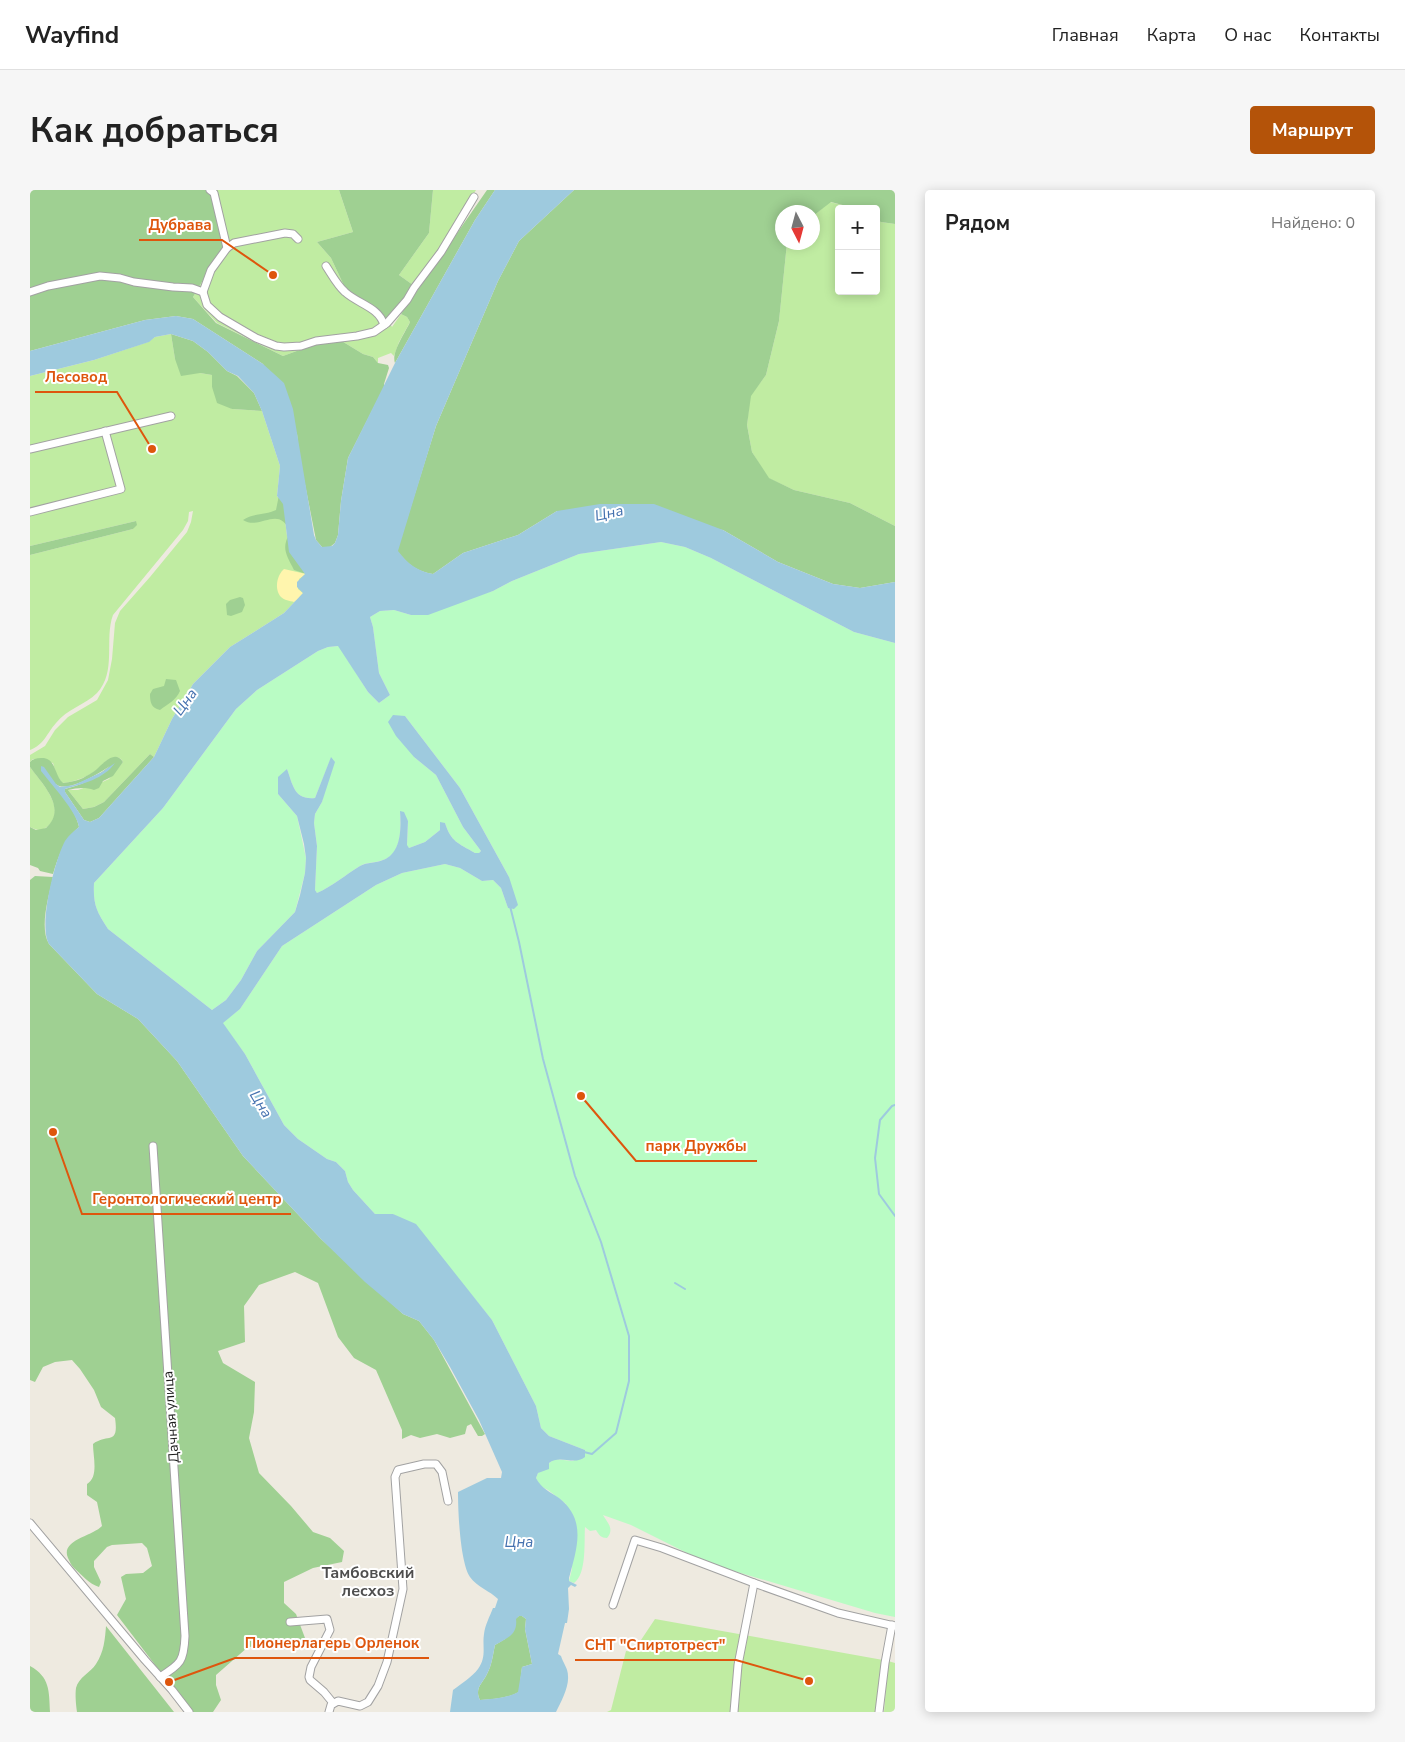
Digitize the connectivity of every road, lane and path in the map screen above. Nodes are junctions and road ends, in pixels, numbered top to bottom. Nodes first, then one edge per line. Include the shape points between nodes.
1 (214, 191) edge
2 (474, 197) dead end
3 (298, 239) dead end
4 (227, 248) junction
5 (326, 266) dead end
6 (30, 292) edge
7 (203, 292) junction
8 (384, 325) junction
9 (171, 416) dead end
10 (105, 431) junction
11 (30, 449) edge
12 (30, 512) edge
13 (153, 1146) dead end
14 (448, 1501) dead end
15 (30, 1524) edge
16 (754, 1583) junction
17 (613, 1605) dead end
18 (290, 1622) dead end
19 (894, 1625) edge
20 (160, 1677) junction
21 (333, 1703) junction
22 (189, 1712) edge
23 (329, 1712) edge
24 (734, 1712) edge
25 (879, 1712) edge

1 - 4 street
2 - 8 street via 441,252 407,300
3 - 4 street via 285,233 234,243
4 - 7 street via 211,270
5 - 8 street via 346,293 376,312
6 - 7 street via 100,276
7 - 8 street via 207,305 220,317 276,346 301,346 357,336 374,332
9 - 10 street
10 - 11 street
10 - 12 street via 121,489
13 - 20 street, Дачная улица via 185,1636 182,1660
14 - 21 street via 442,1472 436,1464 398,1470 395,1478 403,1589 388,1662 368,1702 360,1706 342,1701
15 - 20 street
16 - 17 street via 635,1540
16 - 19 street via 838,1613
16 - 24 street via 738,1665
18 - 21 street via 328,1619 330,1630 309,1677
19 - 25 street via 884,1663
20 - 22 street
21 - 23 street

